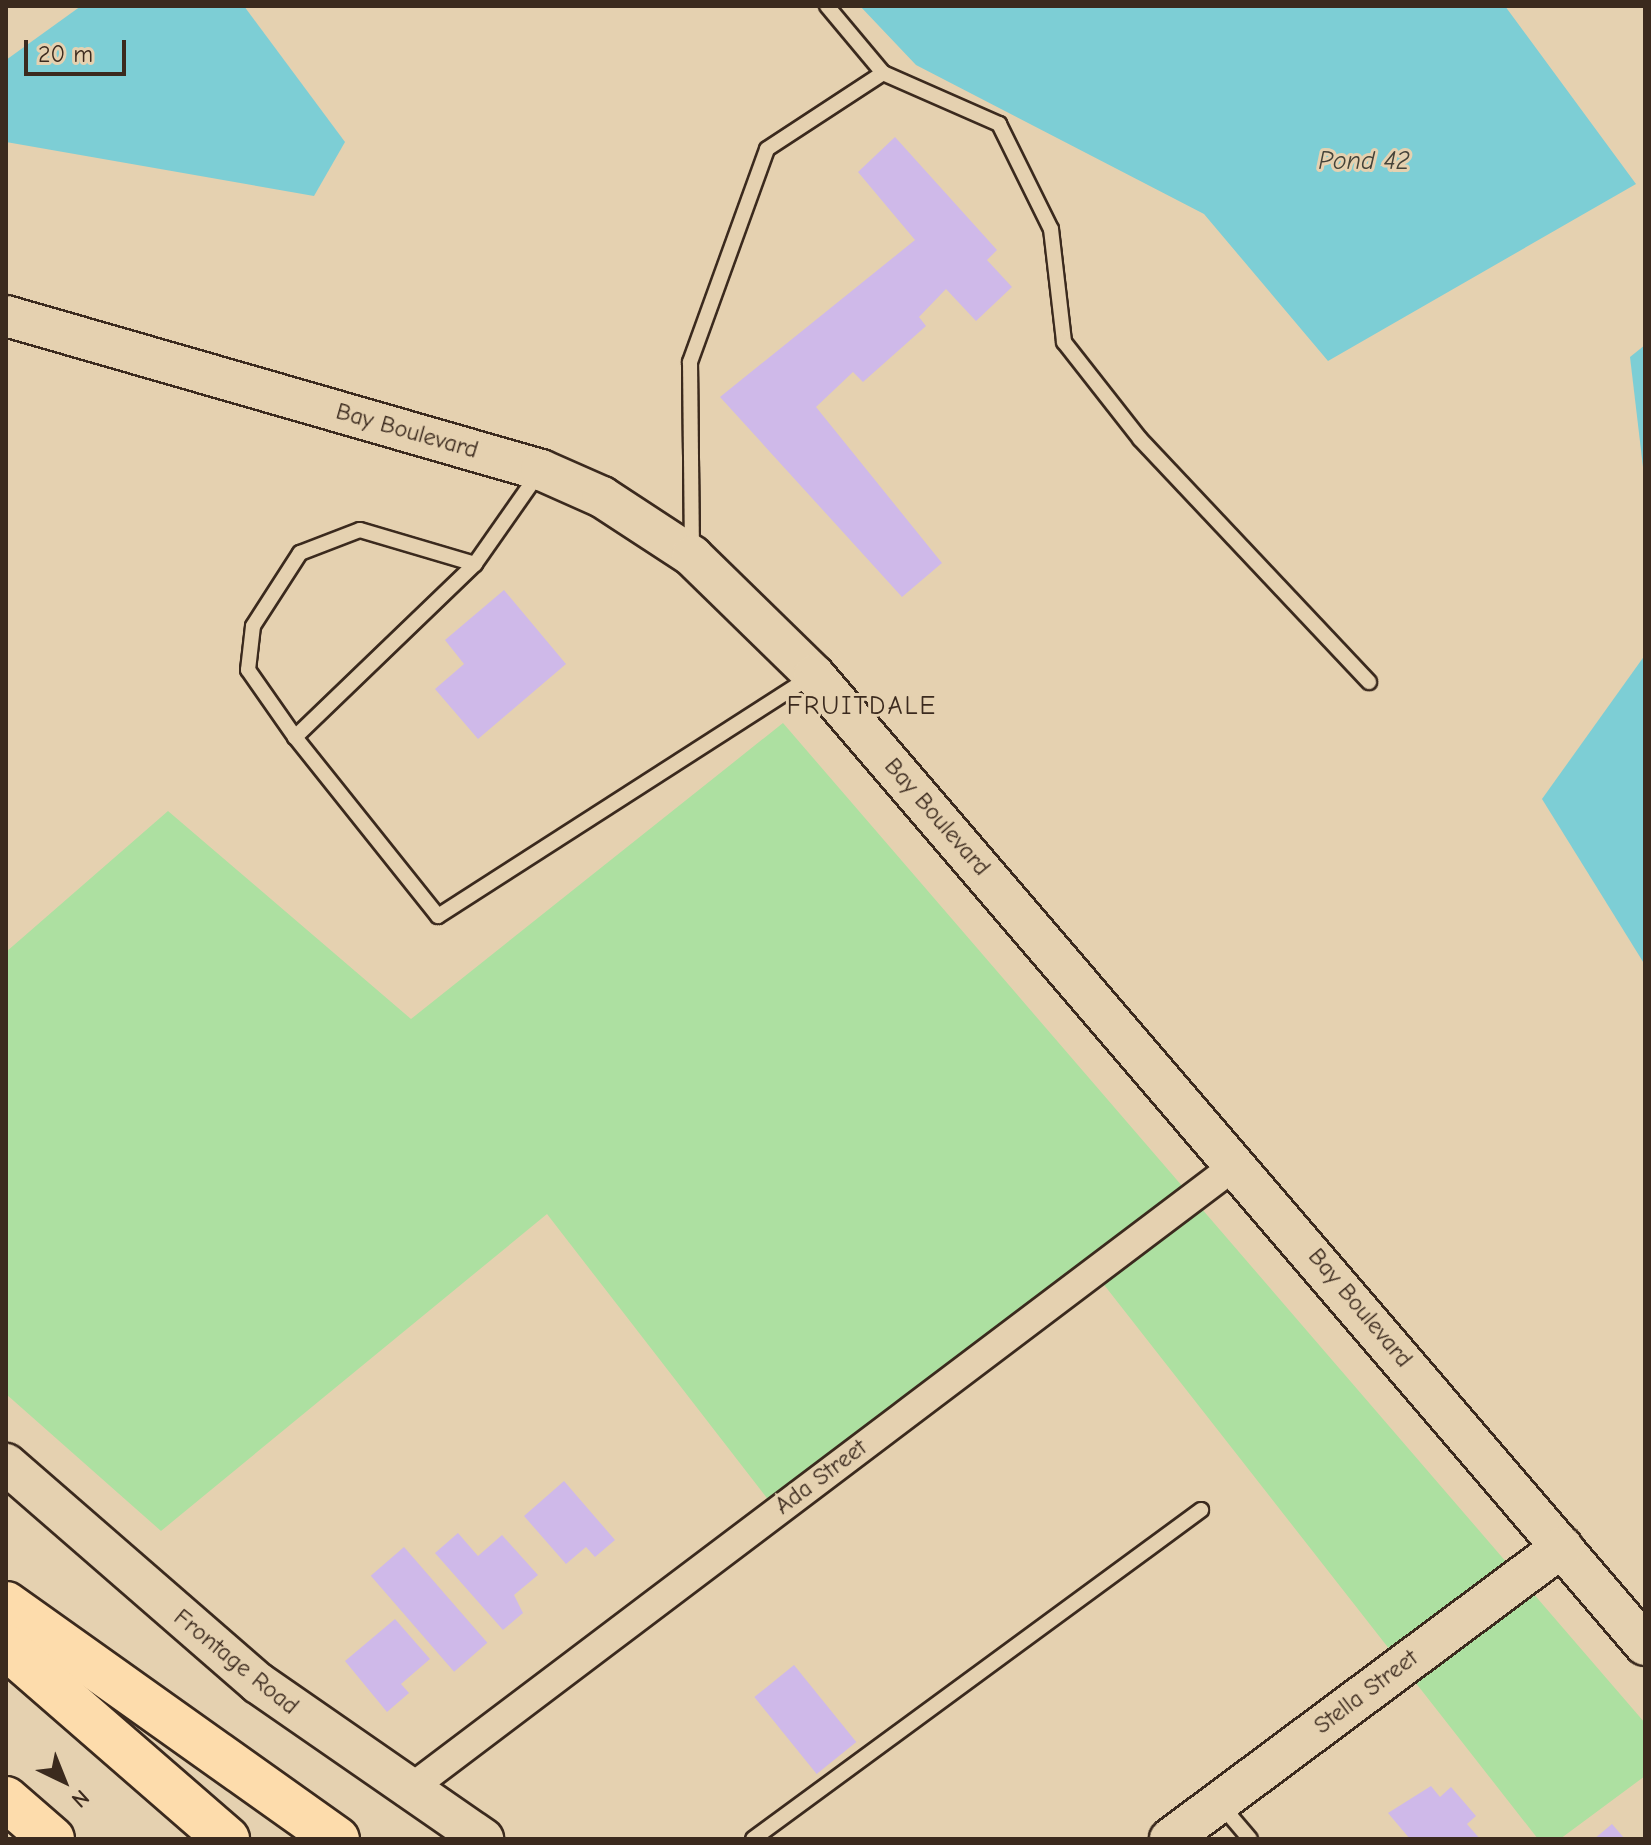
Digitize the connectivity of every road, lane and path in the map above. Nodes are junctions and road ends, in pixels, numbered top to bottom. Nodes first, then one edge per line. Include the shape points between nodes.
1 (827, 6) edge
2 (883, 73) junction
3 (6, 316) edge
4 (541, 470) junction
5 (692, 556) junction
6 (475, 564) junction
7 (814, 675) junction
8 (1369, 682) dead end
9 (295, 737) junction
10 (1237, 1164) junction
11 (6, 1464) edge
12 (1201, 1510) dead end
13 (1562, 1547) junction
14 (6, 1604) edge
15 (1645, 1645) edge
16 (6, 1647) edge
17 (406, 1792) junction
18 (6, 1799) edge
19 (1220, 1803) junction
20 (52, 1839) edge
21 (227, 1839) edge
22 (337, 1839) edge
23 (483, 1839) edge
24 (753, 1839) edge
25 (1170, 1839) edge
26 (1250, 1839) edge

1 - 2 lane
2 - 5 lane via 767,149 690,362
2 - 8 lane via 999,124 1051,229 1064,342 1140,439
3 - 4 street, Bay Boulevard
4 - 5 street, Bay Boulevard via 602,497
4 - 6 lane
5 - 7 street, Bay Boulevard
6 - 9 lane
6 - 9 lane via 360,530 300,553 253,626 248,670
7 - 9 lane via 438,916
7 - 10 street, Bay Boulevard
10 - 13 street, Bay Boulevard
10 - 17 street, Ada Street
11 - 17 street, Frontage Road via 258,1683
12 - 24 lane
13 - 15 street, Bay Boulevard
13 - 19 street, Stella Street
14 - 22 highway
16 - 21 highway
17 - 23 street, Frontage Road
18 - 20 highway
19 - 25 street, Stella Street
19 - 26 lane

